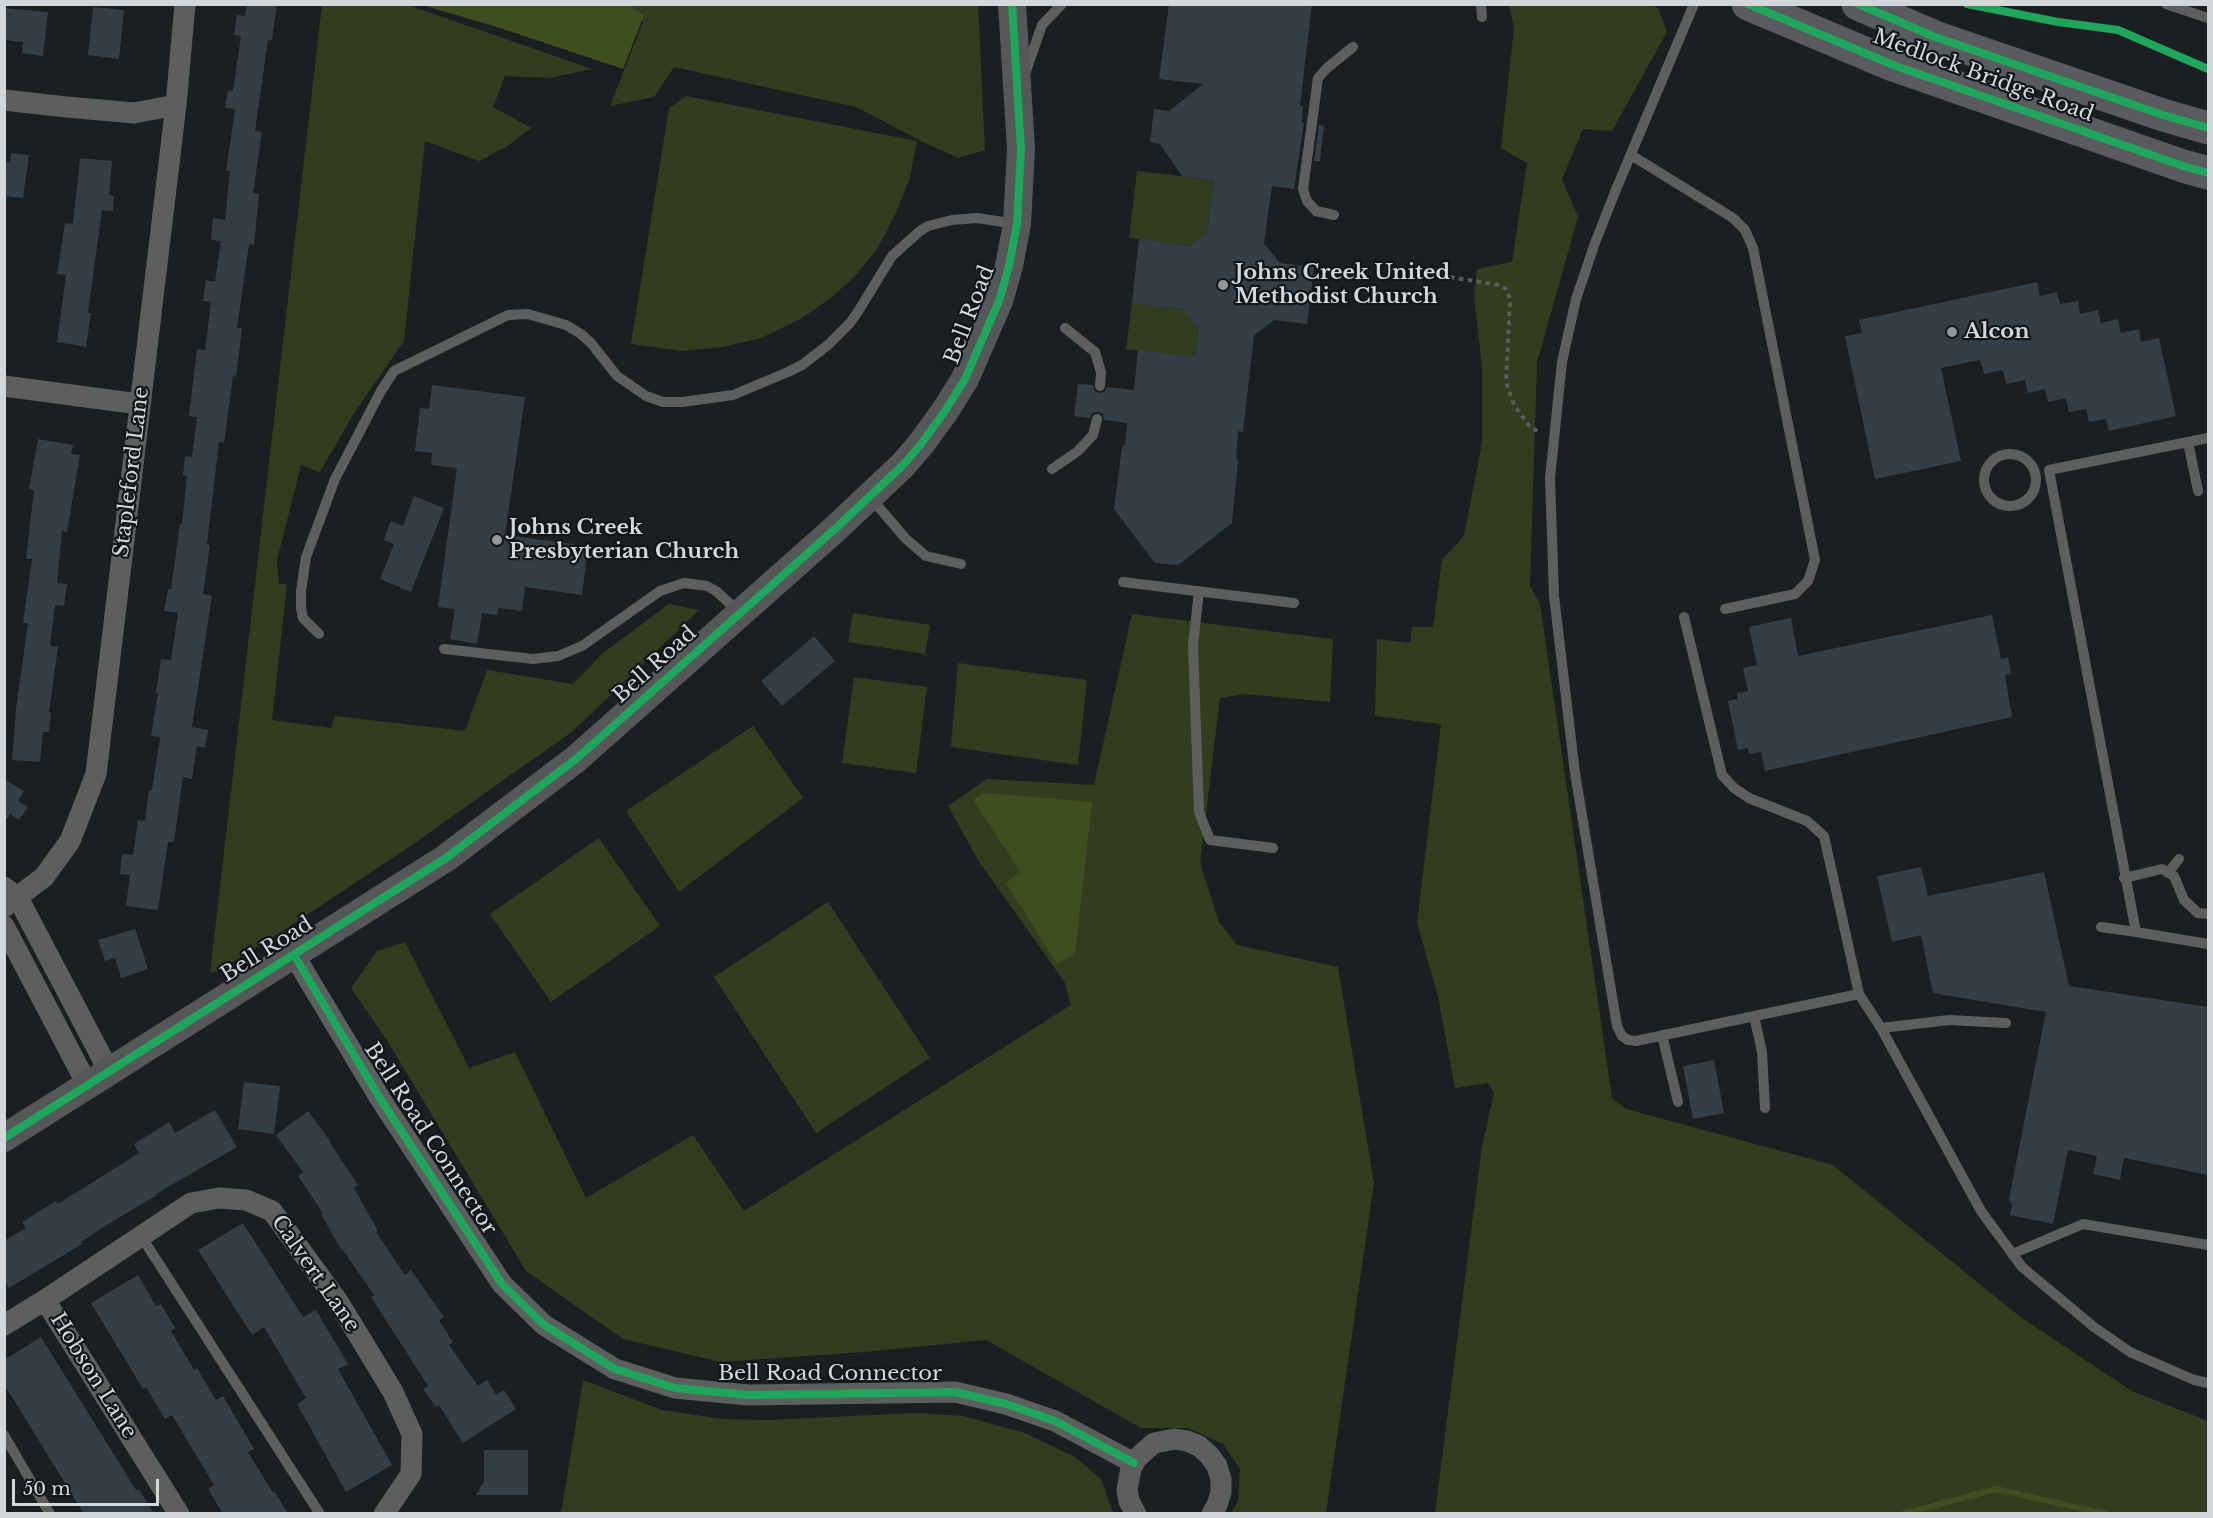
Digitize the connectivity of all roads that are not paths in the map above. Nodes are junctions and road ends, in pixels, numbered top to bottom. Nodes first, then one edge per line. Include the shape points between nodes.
1 (185, 4) edge
2 (1012, 4) edge
3 (1062, 4) edge
4 (1481, 4) edge
5 (1694, 4) edge
6 (1748, 4) edge
7 (1858, 4) edge
8 (2166, 4) edge
9 (1482, 17) dead end
10 (2208, 18) edge
11 (1353, 47) dead end
12 (1018, 94) junction
13 (4, 100) edge
14 (177, 105) junction
15 (2208, 128) edge
16 (1631, 155) junction
17 (2208, 173) edge
18 (1334, 215) dead end
19 (1017, 224) junction
20 (1065, 328) dead end
21 (4, 386) edge
22 (1100, 386) dead end
23 (140, 404) junction
24 (1097, 419) dead end
25 (2208, 438) edge
26 (2188, 442) junction
27 (1052, 469) dead end
28 (2049, 470) junction
29 (2035, 472) junction
30 (2198, 491) dead end
31 (869, 496) junction
32 (961, 564) dead end
33 (1123, 582) dead end
34 (1199, 591) junction
35 (1294, 603) dead end
36 (1725, 609) dead end
37 (740, 614) junction
38 (1684, 617) dead end
39 (319, 634) dead end
40 (444, 649) dead end
41 (1273, 848) dead end
42 (2179, 860) dead end
43 (2168, 873) junction
44 (2124, 878) junction
45 (9, 897) edge
46 (2208, 914) edge
47 (4, 926) edge
48 (2101, 927) dead end
49 (2136, 932) junction
50 (2208, 944) edge
51 (294, 955) junction
52 (64, 985) junction
53 (1859, 994) junction
54 (40, 996) junction
55 (1754, 1016) junction
56 (2006, 1023) dead end
57 (1881, 1028) junction
58 (1662, 1035) junction
59 (99, 1080) junction
60 (1678, 1102) dead end
61 (1765, 1108) dead end
62 (4, 1138) edge
63 (141, 1236) junction
64 (2208, 1245) edge
65 (2013, 1254) junction
66 (45, 1300) junction
67 (4, 1325) edge
68 (2208, 1383) edge
69 (4, 1435) edge
70 (1134, 1463) junction
71 (50, 1514) edge
72 (178, 1514) edge
73 (320, 1514) edge
74 (384, 1514) edge
75 (1136, 1514) edge
76 (1212, 1514) edge

1 - 14 street, Stapleford Lane
2 - 12 street, Bell Road
3 - 12 lane via 1042,25
4 - 9 lane
5 - 16 lane
6 - 17 highway, Medlock Bridge Road via 1893,65
7 - 15 highway, Medlock Bridge Road via 1935,37
8 - 10 lane
11 - 18 lane via 1318,78 1303,189 1316,211
12 - 19 street, Bell Road via 1021,149
13 - 14 street via 134,113
14 - 23 street, Stapleford Lane
16 - 36 lane via 1732,218 1745,230 1753,248 1815,560 1808,581 1795,594
16 - 58 lane via 1595,243 1576,300 1562,362 1550,478 1551,552 1575,773 1616,1016 1622,1036 1628,1040
19 - 31 street, Bell Road via 999,301 965,379 921,444
19 - 39 lane via 977,218 928,226 885,264 850,323 828,345 795,369 733,395 682,402 663,402 646,396 617,376 580,334 528,314 508,315 394,371 335,479 306,557 301,608 303,618
20 - 22 lane via 1095,352 1101,372
21 - 23 street
23 - 45 street, Stapleford Lane via 96,774 70,841 44,877
24 - 27 lane via 1093,435
25 - 26 lane
26 - 28 lane
26 - 30 lane
28 - 29 lane
28 - 44 lane
29 - 29 lane via 2017,455 1999,456 1987,468 1984,485 1992,500 2016,506 2031,496
31 - 32 lane via 926,556
31 - 37 street, Bell Road
33 - 34 lane
34 - 35 lane
34 - 41 lane via 1193,645 1199,812 1210,840
37 - 40 lane via 726,597 707,586 684,583 660,591 582,646 558,656 533,659
37 - 51 street, Bell Road via 567,766 446,858
38 - 53 lane via 1722,775 1749,798 1806,821 1824,836
42 - 43 lane
43 - 44 lane via 2162,869
43 - 46 lane via 2174,876 2184,900 2198,913
44 - 49 lane
45 - 52 street
47 - 54 street
48 - 49 lane
49 - 50 lane
51 - 59 street, Bell Road
51 - 70 street, Bell Road Connector via 381,1100 502,1284 544,1325 605,1363 675,1388 748,1395 954,1392 1055,1421
52 - 54 street
52 - 59 street
53 - 55 lane
53 - 57 lane
54 - 59 street
55 - 58 lane
55 - 61 lane via 1762,1052
56 - 57 lane via 1948,1020
57 - 65 lane via 1981,1211
58 - 60 lane
59 - 62 street, Bell Road
63 - 66 street, Calvert Lane
63 - 73 lane
63 - 74 street, Calvert Lane via 191,1203 219,1198 246,1200 272,1211 339,1304 393,1392 412,1434 411,1474
64 - 65 lane via 2083,1224
65 - 68 lane via 2022,1267 2130,1352
66 - 67 street, Calvert Lane
66 - 72 street, Hobson Lane
69 - 71 lane
70 - 75 street via 1127,1490
70 - 76 street via 1144,1450 1164,1440 1199,1446 1209,1455 1221,1479 1221,1492

